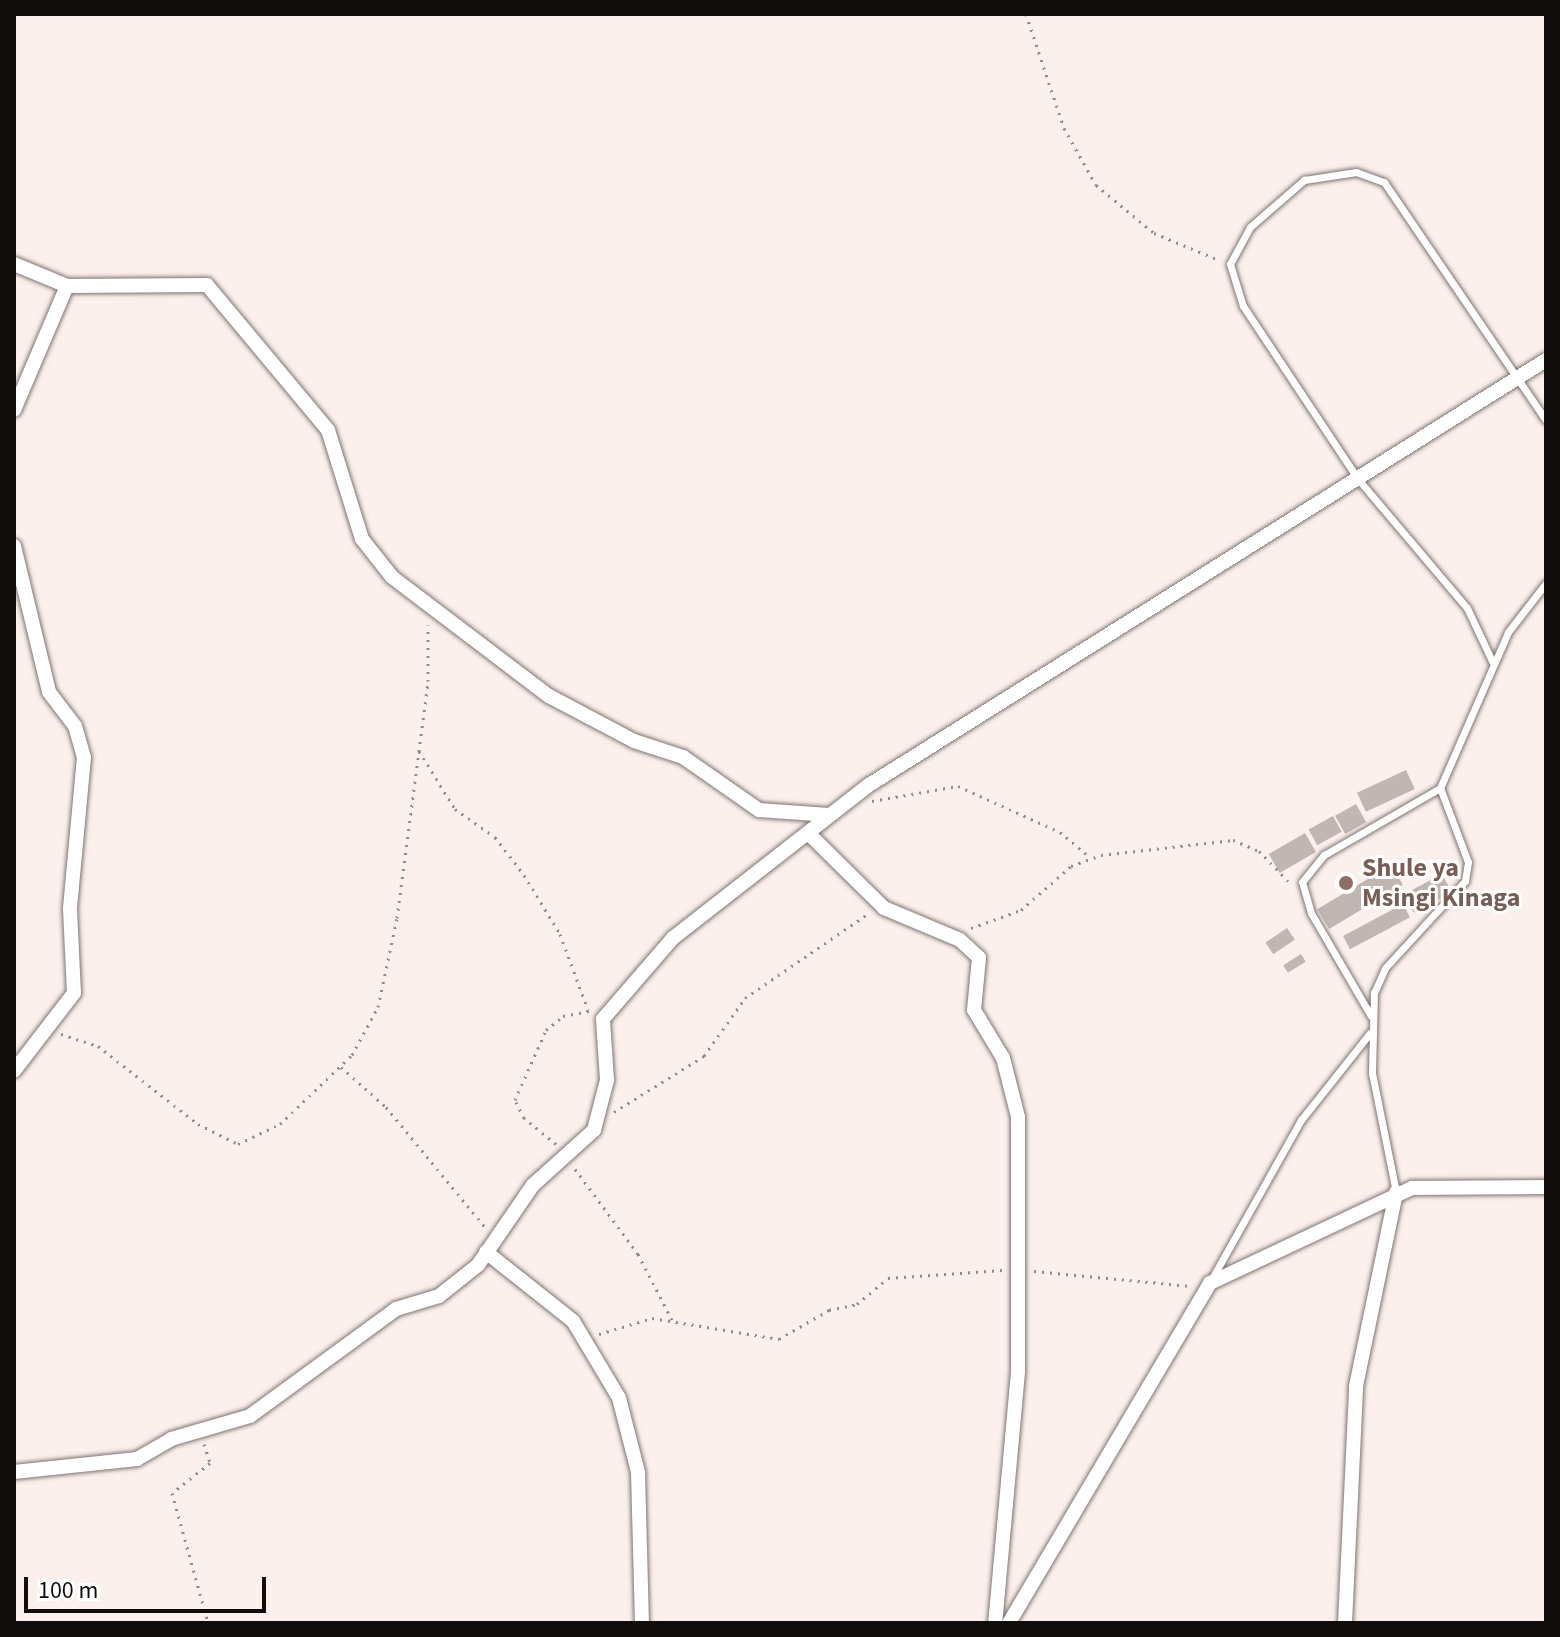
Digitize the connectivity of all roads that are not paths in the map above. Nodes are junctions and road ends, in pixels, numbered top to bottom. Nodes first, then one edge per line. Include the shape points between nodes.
1 (14, 264) edge
2 (67, 286) junction
3 (1546, 360) edge
4 (1519, 375) junction
5 (14, 410) edge
6 (1546, 420) edge
7 (1358, 479) junction
8 (14, 546) edge
9 (1546, 583) edge
10 (1493, 663) junction
11 (1440, 788) junction
12 (829, 815) junction
13 (808, 833) junction
14 (1371, 1016) junction
15 (1370, 1033) junction
16 (14, 1071) edge
17 (1546, 1187) edge
18 (1396, 1192) junction
19 (489, 1247) junction
20 (1207, 1285) junction
21 (14, 1472) edge
22 (642, 1623) edge
23 (995, 1623) edge
24 (1009, 1623) edge
25 (1345, 1623) edge

1 - 2 street
2 - 5 street
2 - 12 street via 187,280 223,298 328,430 367,548 432,610 549,696 634,741 683,757 759,810
3 - 4 street
4 - 6 lane
4 - 7 street
4 - 7 lane via 1384,182 1366,174 1319,175 1286,189 1250,227 1230,264 1243,306
7 - 10 lane via 1459,596
7 - 12 street
8 - 16 street via 49,692 75,726 84,757 70,909 74,993
9 - 10 lane
10 - 11 lane
11 - 14 lane via 1468,870 1385,968
11 - 14 lane via 1324,855 1304,874 1302,895
12 - 13 street
13 - 19 street via 673,938 608,1009 600,1030 607,1080 594,1130 533,1185
13 - 23 street via 884,908 947,935 979,958 974,1010 1003,1058 1018,1117 1012,1482
14 - 15 lane
15 - 18 lane
15 - 20 lane via 1301,1120
17 - 18 street
18 - 20 street
18 - 25 street via 1356,1386
19 - 21 street via 439,1296 396,1309 250,1416 199,1430 137,1459
19 - 22 street via 588,1339 619,1398 638,1472
20 - 24 street

